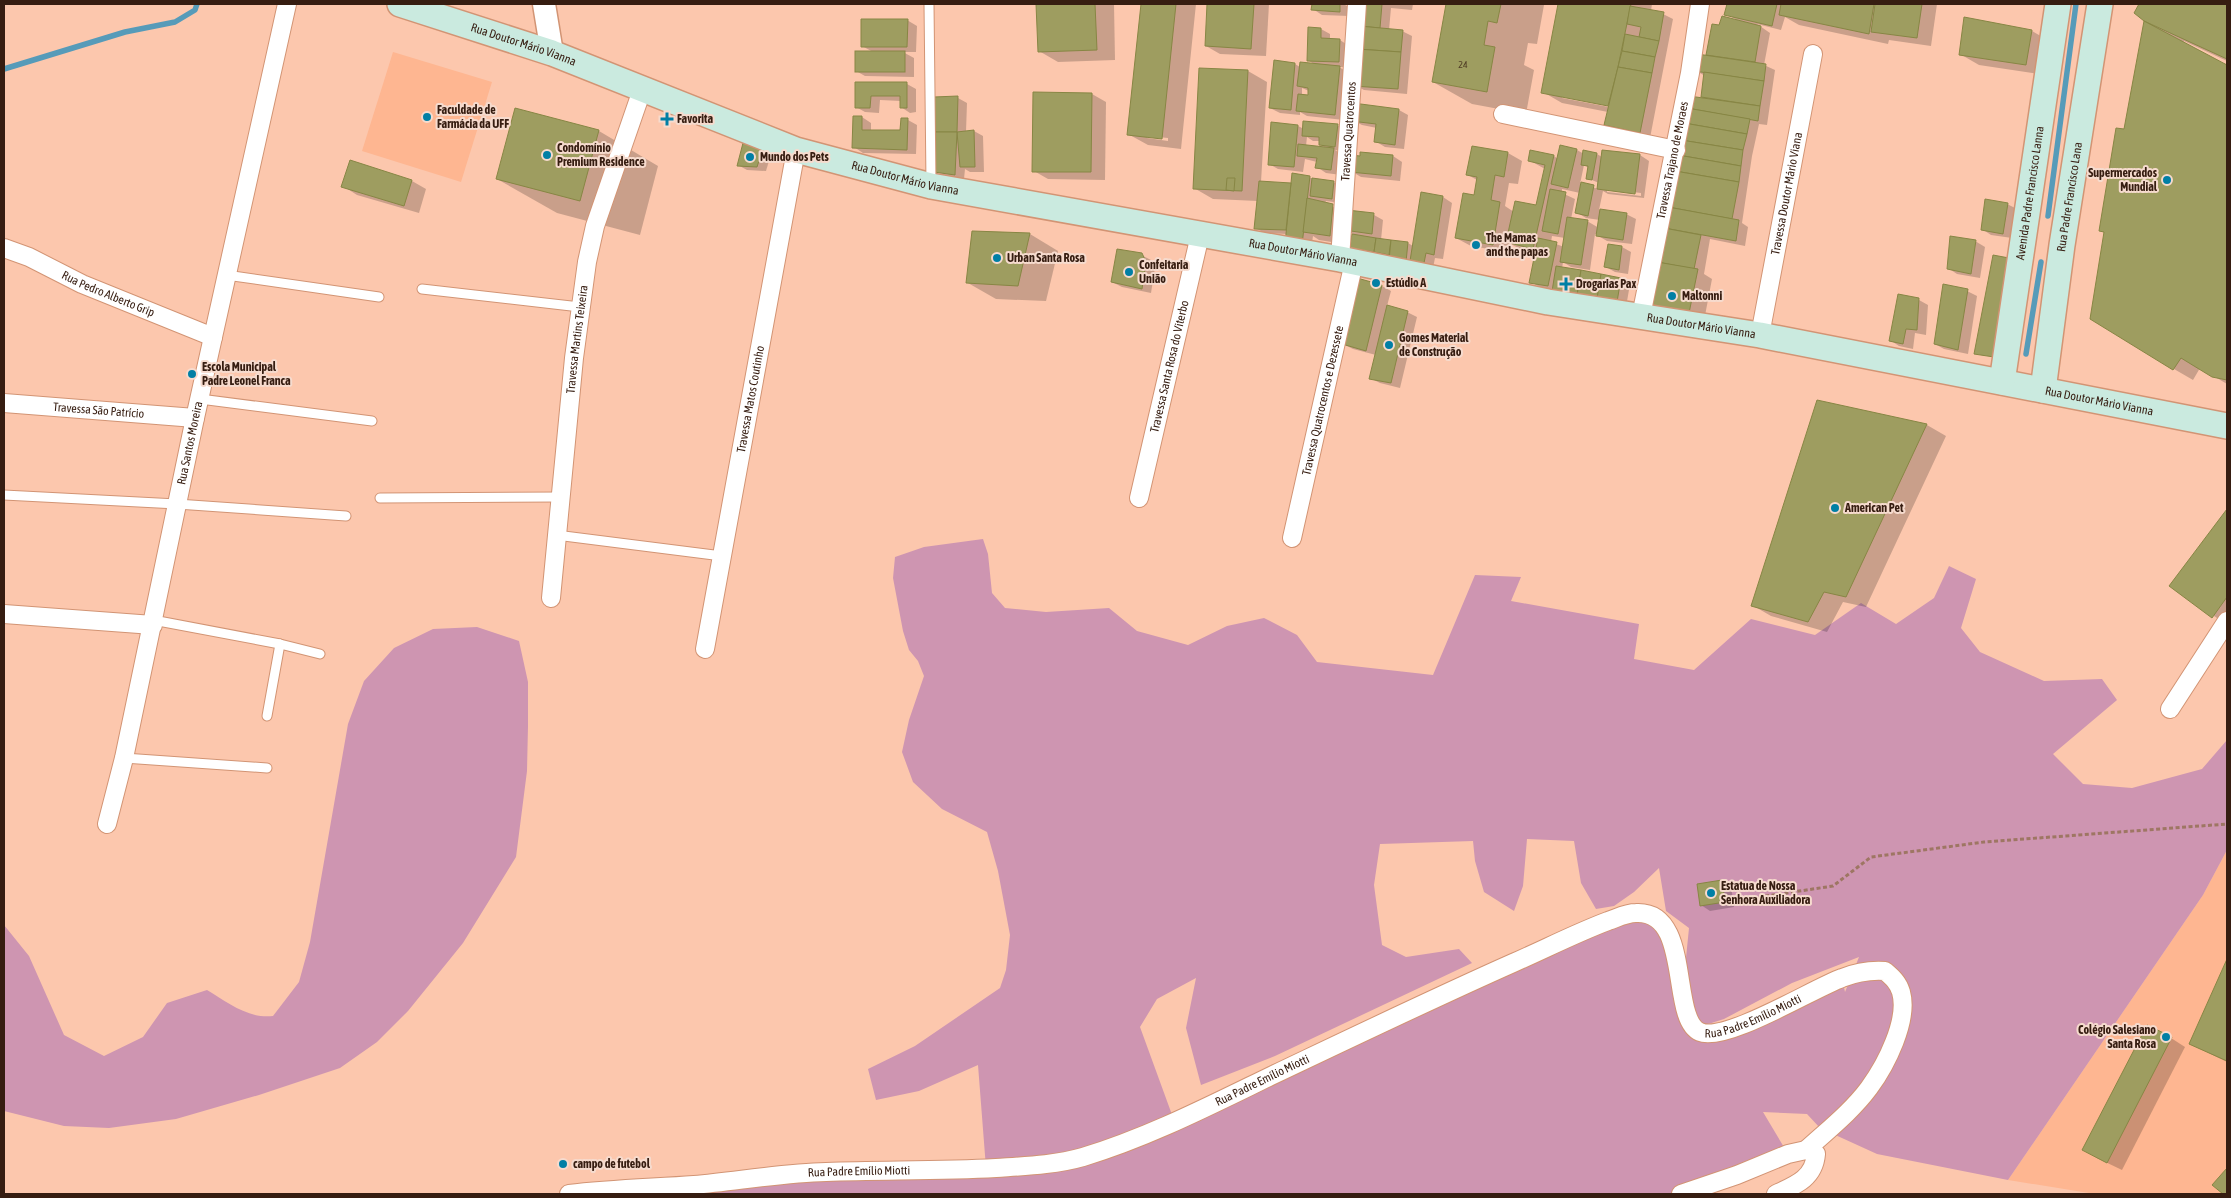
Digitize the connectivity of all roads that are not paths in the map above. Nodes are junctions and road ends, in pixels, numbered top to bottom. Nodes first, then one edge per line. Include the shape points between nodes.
1 (287, 4) edge
2 (400, 4) edge
3 (544, 4) edge
4 (929, 4) edge
5 (1357, 4) edge
6 (1700, 4) edge
7 (2058, 4) edge
8 (2100, 4) edge
9 (552, 53) junction
10 (1813, 54) dead end
11 (642, 90) junction
12 (1503, 114) dead end
13 (796, 150) junction
14 (1676, 150) junction
15 (932, 186) junction
16 (1200, 235) junction
17 (2024, 237) junction
18 (2062, 245) junction
19 (4, 248) edge
20 (1347, 260) junction
21 (226, 275) junction
22 (422, 289) dead end
23 (379, 297) dead end
24 (580, 307) junction
25 (1640, 316) junction
26 (1760, 335) junction
27 (213, 337) junction
28 (2002, 382) junction
29 (2043, 390) junction
30 (200, 399) junction
31 (4, 403) edge
32 (195, 418) junction
33 (372, 421) dead end
34 (2227, 426) edge
35 (4, 496) edge
36 (560, 497) junction
37 (380, 498) dead end
38 (1140, 498) dead end
39 (177, 504) junction
40 (346, 516) dead end
41 (556, 535) junction
42 (1292, 538) dead end
43 (722, 556) junction
44 (551, 598) dead end
45 (4, 614) edge
46 (2227, 621) edge
47 (153, 623) junction
48 (280, 644) junction
49 (705, 650) dead end
50 (320, 654) dead end
51 (2170, 709) dead end
52 (267, 716) dead end
53 (124, 758) junction
54 (267, 768) dead end
55 (107, 824) dead end
56 (1806, 1150) junction
57 (569, 1194) edge
58 (1681, 1194) edge
59 (1776, 1194) edge

1 - 21 street, Rua Santos Moreira
2 - 9 main road, Rua Doutor Mário Vianna
3 - 9 street
4 - 15 lane
5 - 20 street, Travessa Quatrocentos
6 - 14 street, Travessa Trajano de Moraes
7 - 17 main road, Avenida Padre Francisco Lanna
8 - 18 main road, Rua Padre Francisco Lana
9 - 11 main road, Rua Doutor Mário Vianna
10 - 26 street, Travessa Doutor Mário Viana
11 - 13 main road, Rua Doutor Mário Vianna
11 - 24 street, Travessa Martins Teixeira via 595,226
12 - 14 street
13 - 15 main road, Rua Doutor Mário Vianna
13 - 43 street, Travessa Matos Coutinho
14 - 25 street, Travessa Trajano de Moraes
15 - 16 main road, Rua Doutor Mário Vianna
16 - 20 main road, Rua Doutor Mário Vianna
16 - 38 street, Travessa Santa Rosa do Viterbo
17 - 18 main road
17 - 28 main road, Avenida Padre Francisco Lanna
18 - 29 main road, Rua Padre Francisco Lana
19 - 27 street, Rua Pedro Alberto Grip via 82,284
20 - 25 main road, Rua Doutor Mário Vianna via 1548,302
20 - 42 street, Travessa Quatrocentos e Dezessete
21 - 23 lane
21 - 27 street, Rua Santos Moreira
22 - 24 lane
24 - 36 street, Travessa Martins Teixeira
25 - 26 main road, Rua Doutor Mário Vianna
26 - 28 main road, Rua Doutor Mário Vianna
27 - 30 street, Rua Santos Moreira
28 - 29 main road, Rua Doutor Mário Vianna
29 - 34 main road, Rua Doutor Mário Vianna
30 - 32 street, Rua Santos Moreira
30 - 33 lane
31 - 32 street, Travessa São Patrício
32 - 39 street, Rua Santos Moreira
35 - 39 lane
36 - 37 lane
36 - 41 street, Travessa Martins Teixeira
39 - 40 lane
39 - 47 street, Rua Santos Moreira
41 - 43 lane
41 - 44 street, Travessa Martins Teixeira
43 - 49 street, Travessa Matos Coutinho
45 - 47 street
46 - 51 street
47 - 48 lane
47 - 53 street, Rua Santos Moreira
48 - 50 lane
48 - 52 lane
53 - 54 lane
53 - 55 street, Rua Santos Moreira
56 - 57 street, Rua Padre Emílio Miotti via 1870,1087 1892,1049 1903,1011 1896,980 1885,970 1868,970 1842,978 1742,1025 1706,1034 1690,1026 1675,949 1667,933 1649,914 1638,913 1594,927 1428,1001 1175,1123 1082,1157 1027,1166 822,1172
56 - 58 street
56 - 59 street via 1816,1154 1811,1173 1799,1184

